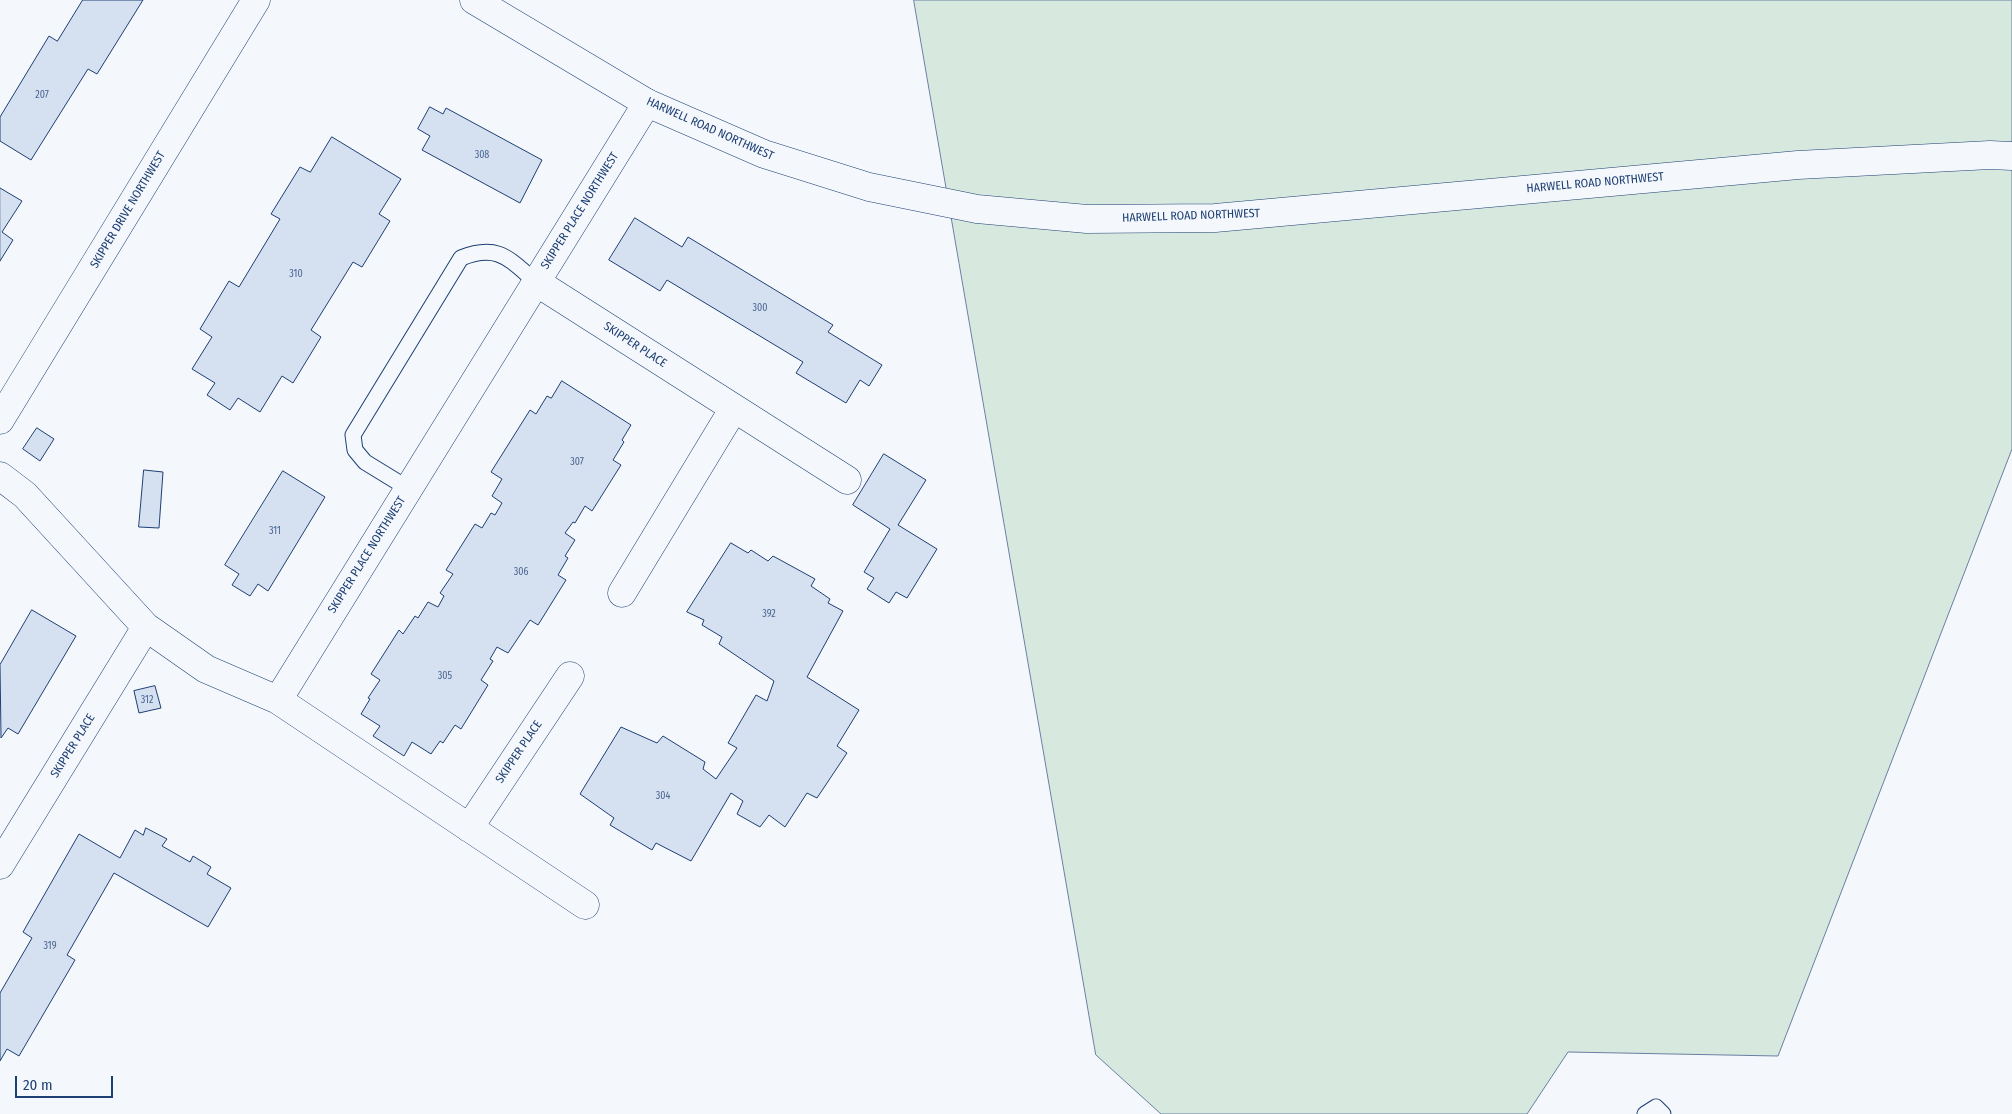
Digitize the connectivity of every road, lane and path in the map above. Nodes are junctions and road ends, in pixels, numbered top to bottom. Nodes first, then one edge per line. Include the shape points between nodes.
1 (256, 0) edge
2 (474, 0) edge
3 (647, 102) junction
4 (2012, 156) edge
5 (536, 282) junction
6 (734, 408) junction
7 (0, 420) edge
8 (0, 476) edge
9 (847, 480) dead end
10 (409, 489) junction
11 (622, 593) dead end
12 (146, 628) junction
13 (570, 676) dead end
14 (278, 700) junction
15 (469, 828) junction
16 (0, 865) edge
17 (585, 905) dead end
18 (1645, 1114) edge
19 (1663, 1114) edge

1 - 7 street, SKIPPER DRIVE NORTHWEST
2 - 3 street, HARWELL ROAD NORTHWEST
3 - 4 street, HARWELL ROAD NORTHWEST via 764,154 869,187 977,209 1087,219 1215,218 1798,165
3 - 5 street, SKIPPER PLACE NORTHWEST
5 - 6 street, SKIPPER PLACE
5 - 10 street, SKIPPER PLACE NORTHWEST
5 - 10 lane via 508,258 492,251 476,251 461,258 353,436 355,450 365,462
6 - 9 street, SKIPPER PLACE
6 - 11 street
8 - 12 street via 25,495
10 - 14 street, SKIPPER PLACE NORTHWEST
12 - 14 street via 206,669
12 - 16 street, SKIPPER PLACE
13 - 15 street, SKIPPER PLACE
14 - 15 street
15 - 17 street
18 - 19 lane via 1656,1107

